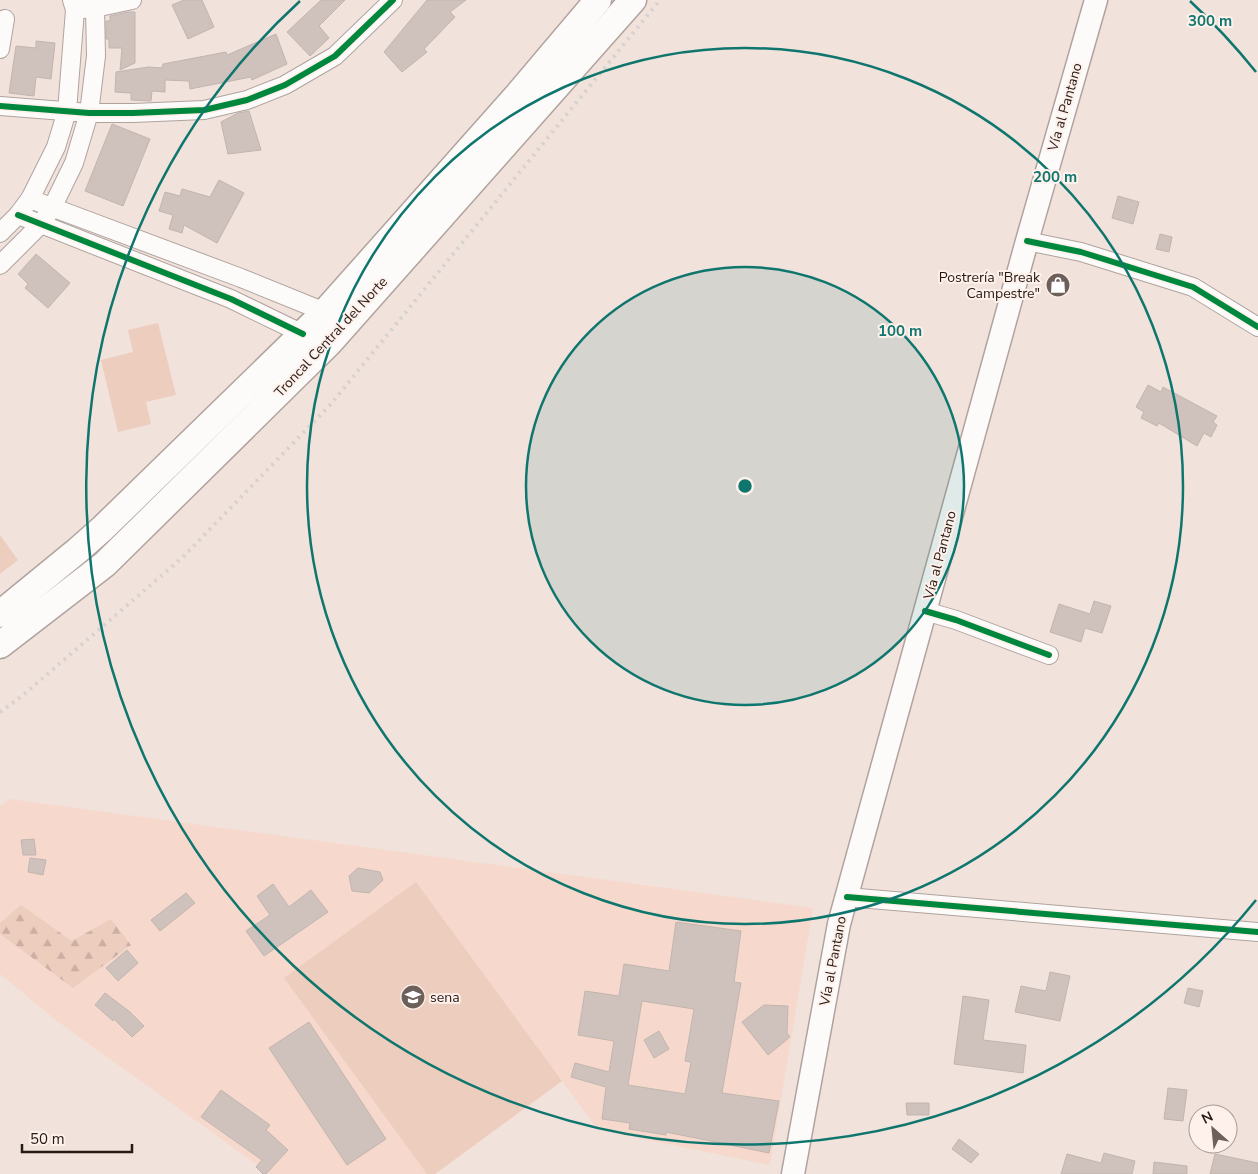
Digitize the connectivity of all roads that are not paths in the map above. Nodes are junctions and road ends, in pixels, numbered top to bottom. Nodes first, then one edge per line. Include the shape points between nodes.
1 (132, 0) edge
2 (393, 0) edge
3 (598, 0) edge
4 (633, 0) edge
5 (1096, 0) edge
6 (94, 4) edge
7 (74, 5) edge
8 (4, 18) dead end
9 (0, 49) edge
10 (0, 106) edge
11 (67, 110) junction
12 (89, 113) junction
13 (30, 199) junction
14 (52, 208) junction
15 (18, 215) junction
16 (40, 225) junction
17 (0, 233) edge
18 (1027, 241) junction
19 (175, 253) junction
20 (0, 265) edge
21 (166, 274) junction
22 (325, 312) junction
23 (1258, 327) edge
24 (303, 334) junction
25 (925, 611) junction
26 (0, 614) edge
27 (0, 645) edge
28 (1049, 655) dead end
29 (847, 897) junction
30 (1258, 932) edge
31 (793, 1174) edge

1 - 6 street
2 - 12 street via 335,56 285,85 247,100 204,110
3 - 22 highway, Troncal Central del Norte
4 - 27 highway, Troncal Central del Norte via 330,342 105,564
5 - 18 main road, Vía al Pantano
6 - 7 street
6 - 12 street via 96,56
7 - 11 street
8 - 9 street
10 - 11 street
11 - 12 street
11 - 13 street via 56,147
12 - 14 street via 74,163
13 - 14 street
13 - 15 street
14 - 16 street
14 - 19 street
15 - 16 street
15 - 17 street
16 - 20 street
16 - 21 street
18 - 23 street via 1081,252 1194,288
18 - 25 main road, Vía al Pantano
19 - 21 street
19 - 22 street
21 - 24 street via 231,299
22 - 24 highway, Troncal Central del Norte
24 - 26 highway, Troncal Central del Norte via 103,528
25 - 28 street
25 - 29 main road, Vía al Pantano
29 - 30 street
29 - 31 main road, Vía al Pantano via 839,924

